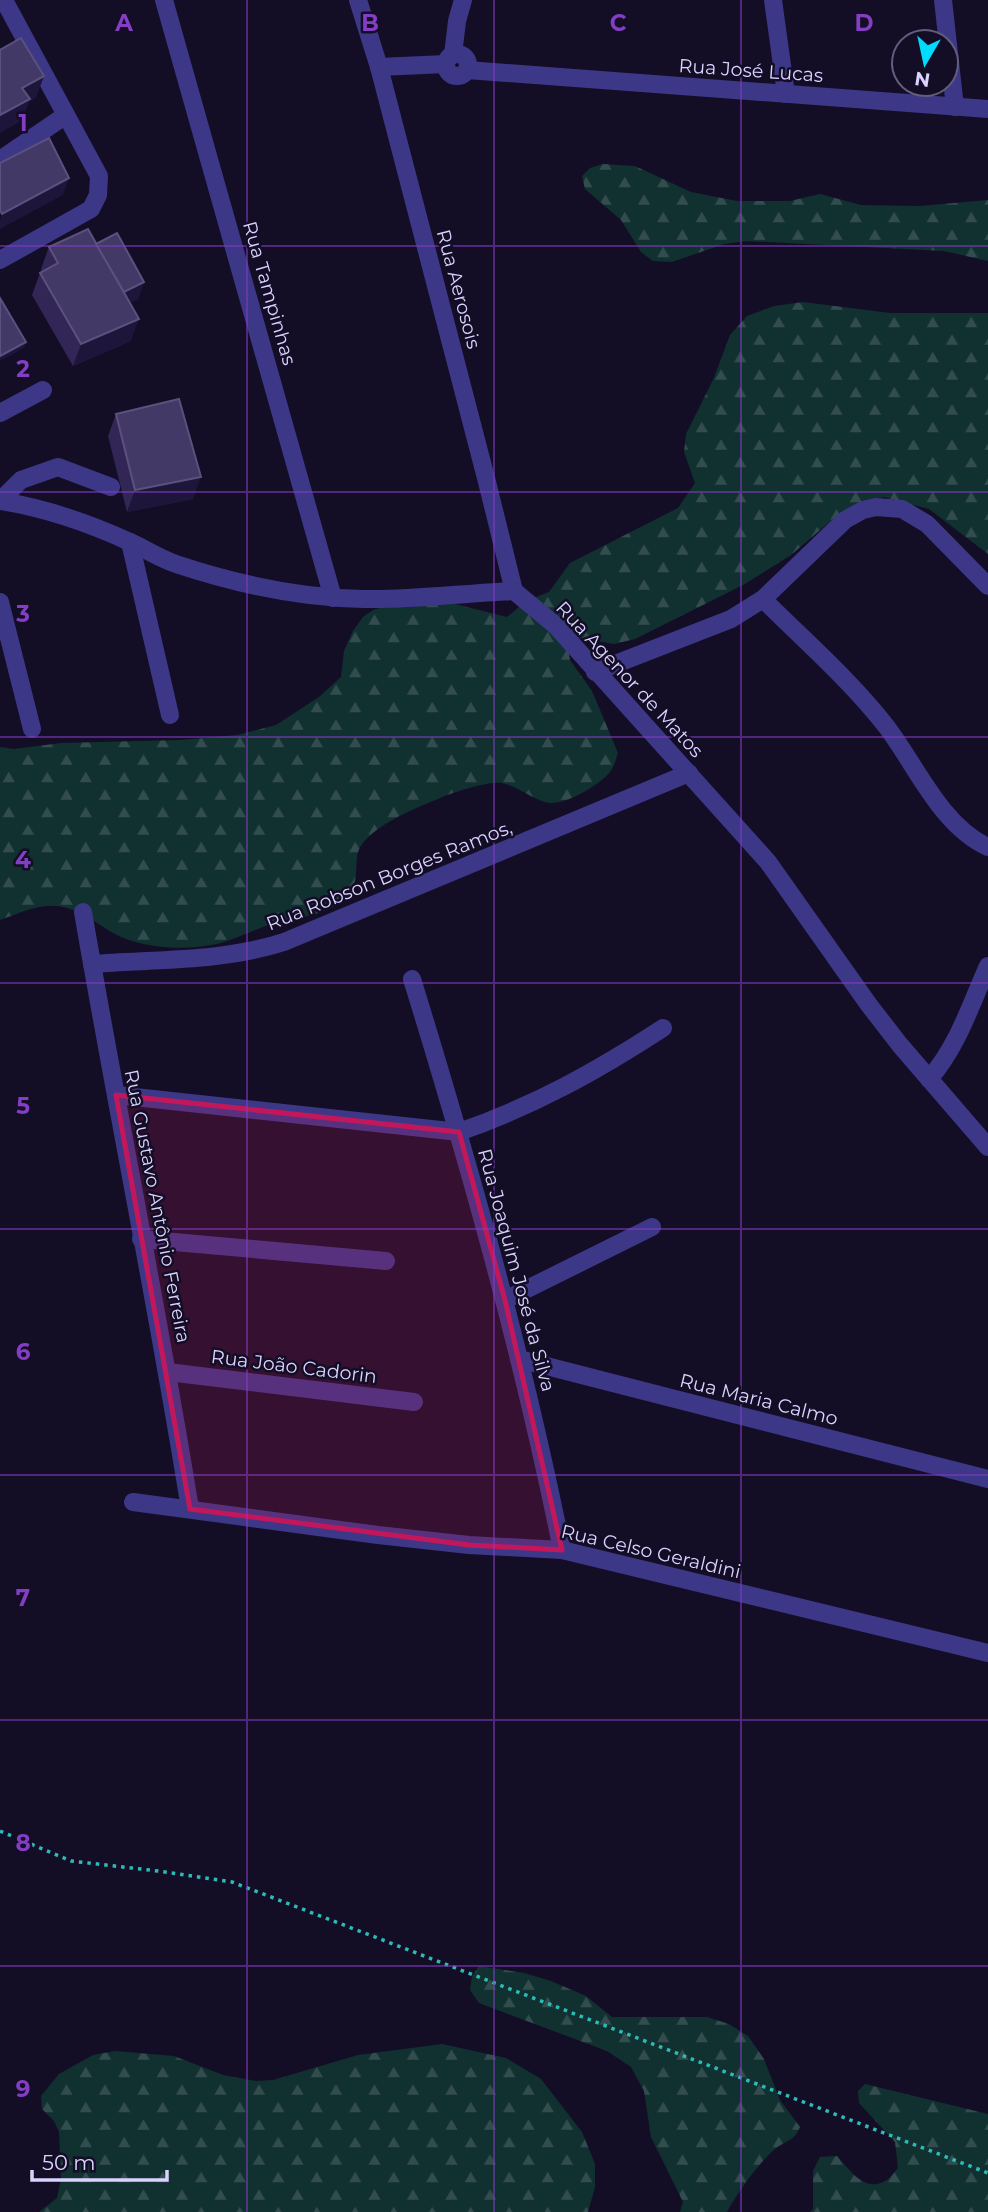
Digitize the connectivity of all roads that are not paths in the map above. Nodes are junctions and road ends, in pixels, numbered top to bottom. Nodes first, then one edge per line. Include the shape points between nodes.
1 (164, 0) edge
2 (358, 0) edge
3 (463, 0) edge
4 (773, 0) edge
5 (943, 0) edge
6 (4, 2) edge
7 (457, 62) junction
8 (379, 67) junction
9 (786, 94) junction
10 (955, 107) junction
11 (988, 109) edge
12 (66, 115) junction
13 (0, 160) edge
14 (0, 260) edge
15 (43, 390) dead end
16 (0, 413) edge
17 (111, 486) dead end
18 (0, 501) edge
19 (130, 542) junction
20 (988, 586) edge
21 (514, 591) junction
22 (333, 598) junction
23 (763, 599) junction
24 (0, 601) edge
25 (595, 672) junction
26 (170, 715) dead end
27 (32, 729) dead end
28 (690, 773) junction
29 (988, 847) edge
30 (83, 912) dead end
31 (92, 964) junction
32 (988, 966) edge
33 (412, 979) dead end
34 (663, 1028) dead end
35 (929, 1079) junction
36 (116, 1095) junction
37 (459, 1132) junction
38 (988, 1147) edge
39 (652, 1227) dead end
40 (141, 1239) junction
41 (386, 1261) dead end
42 (505, 1300) junction
43 (519, 1359) junction
44 (168, 1372) junction
45 (414, 1402) dead end
46 (988, 1479) edge
47 (133, 1502) dead end
48 (190, 1509) junction
49 (562, 1550) junction
50 (988, 1653) edge

1 - 22 street, Rua Tampinhas
2 - 8 street, Rua Aerosois
3 - 7 street via 457,21
4 - 9 street
5 - 10 street
6 - 12 street
7 - 8 street, Rua José Lucas
7 - 9 street, Rua José Lucas via 510,73
8 - 21 street, Rua Aerosois
9 - 10 street, Rua José Lucas
10 - 11 street, Rua José Lucas
12 - 13 street
12 - 14 street via 99,176 98,195 91,209
15 - 16 street
17 - 18 street via 58,467 21,481
18 - 19 street via 74,520
19 - 22 street via 173,563 258,587
19 - 26 street
20 - 23 street via 927,524 902,509 876,507 845,520
21 - 22 street
21 - 25 street, Rua Agenor de Matos via 555,625
23 - 25 street via 731,619
23 - 29 street via 886,726 950,818
24 - 27 street
25 - 28 street, Rua Agenor de Matos
28 - 31 street, Rua Robson Borges Ramos, via 266,948 228,956
28 - 35 street, Rua Agenor de Matos via 768,862 869,1005
30 - 31 street, Rua Gustavo Antônio Ferreira
31 - 36 street, Rua Gustavo Antônio Ferreira
32 - 35 street via 952,1046
33 - 37 street
34 - 37 street via 548,1096
35 - 38 street, Rua Agenor de Matos
36 - 37 street, Rua Joaquim José da Silva
36 - 40 street, Rua Gustavo Antônio Ferreira
37 - 42 street, Rua Joaquim José da Silva
39 - 42 street
40 - 41 street
40 - 44 street, Rua Gustavo Antônio Ferreira
42 - 43 street, Rua Joaquim José da Silva
43 - 46 street, Rua Maria Calmo
43 - 49 street, Rua Joaquim José da Silva
44 - 45 street, Rua João Cadorin
44 - 48 street, Rua Gustavo Antônio Ferreira
47 - 48 street, Rua Celso Geraldini
48 - 49 street, Rua Celso Geraldini via 417,1540
49 - 50 street, Rua Celso Geraldini

